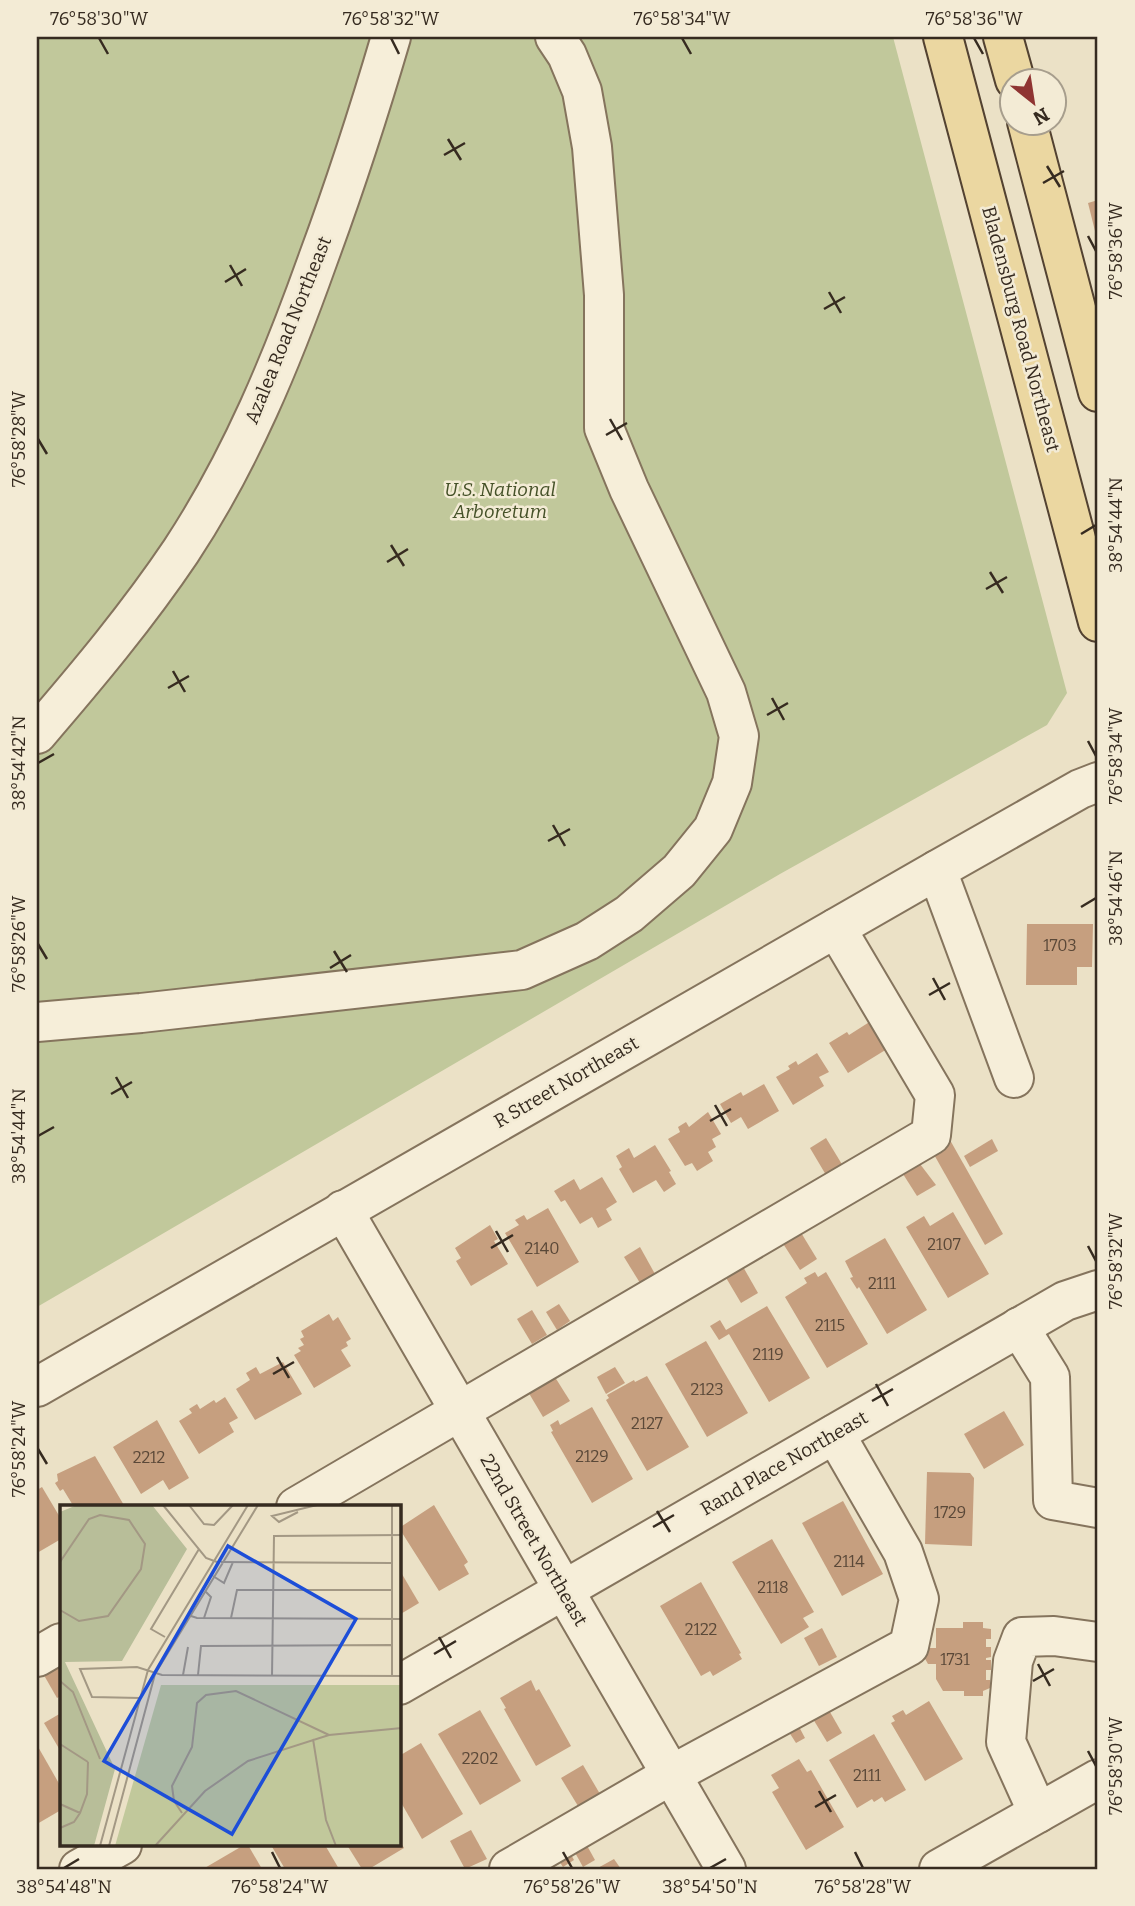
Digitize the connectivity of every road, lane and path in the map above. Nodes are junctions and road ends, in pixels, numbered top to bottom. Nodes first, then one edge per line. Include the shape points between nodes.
1 (391, 37) edge
2 (555, 37) edge
3 (943, 37) edge
4 (1003, 37) edge
5 (1011, 66) edge
6 (1030, 136) edge
7 (1041, 178) junction
8 (986, 194) junction
9 (1098, 393) edge
10 (1098, 622) edge
11 (37, 734) edge
12 (1098, 782) edge
13 (937, 870) junction
14 (836, 928) junction
15 (37, 1022) edge
16 (1014, 1078) dead end
17 (343, 1210) junction
18 (1098, 1290) edge
19 (1019, 1327) junction
20 (37, 1387) edge
21 (460, 1412) junction
22 (835, 1434) junction
23 (299, 1505) edge
24 (1098, 1508) edge
25 (563, 1590) junction
26 (1098, 1642) edge
27 (60, 1644) edge
28 (37, 1657) edge
29 (401, 1684) edge
30 (671, 1775) junction
31 (1098, 1779) edge
32 (1038, 1813) junction
33 (120, 1846) edge
34 (79, 1869) edge
35 (509, 1869) edge
36 (726, 1869) edge
37 (939, 1869) edge

1 - 11 street, Azalea Road Northeast via 336,212 252,423 214,497 157,585
2 - 15 street via 582,91 592,147 604,295 604,428 726,692 739,736 732,783 713,829 679,871 629,914 587,941 522,970
3 - 8 main road, Bladensburg Road Northeast
4 - 5 main road
6 - 7 main road
7 - 8 main road
7 - 9 main road
8 - 10 main road, Bladensburg Road Northeast
12 - 13 street, R Street Northeast
13 - 14 street, R Street Northeast
13 - 16 street
14 - 17 street, R Street Northeast
14 - 21 street via 935,1095 931,1135
17 - 20 street, R Street Northeast
17 - 21 street, 22nd Street Northeast
18 - 19 street, Rand Place Northeast via 1065,1301
19 - 22 street, Rand Place Northeast
19 - 24 street via 1050,1377 1053,1500
21 - 23 street
21 - 25 street, 22nd Street Northeast
22 - 25 street, Rand Place Northeast
22 - 30 street via 903,1552 919,1599 909,1646
25 - 29 street, Rand Place Northeast
25 - 30 street, 22nd Street Northeast
26 - 32 street via 1022,1637 1013,1661 1006,1742
27 - 28 street
30 - 35 street
30 - 36 street, 22nd Street Northeast
31 - 32 street
32 - 37 street
33 - 34 street

